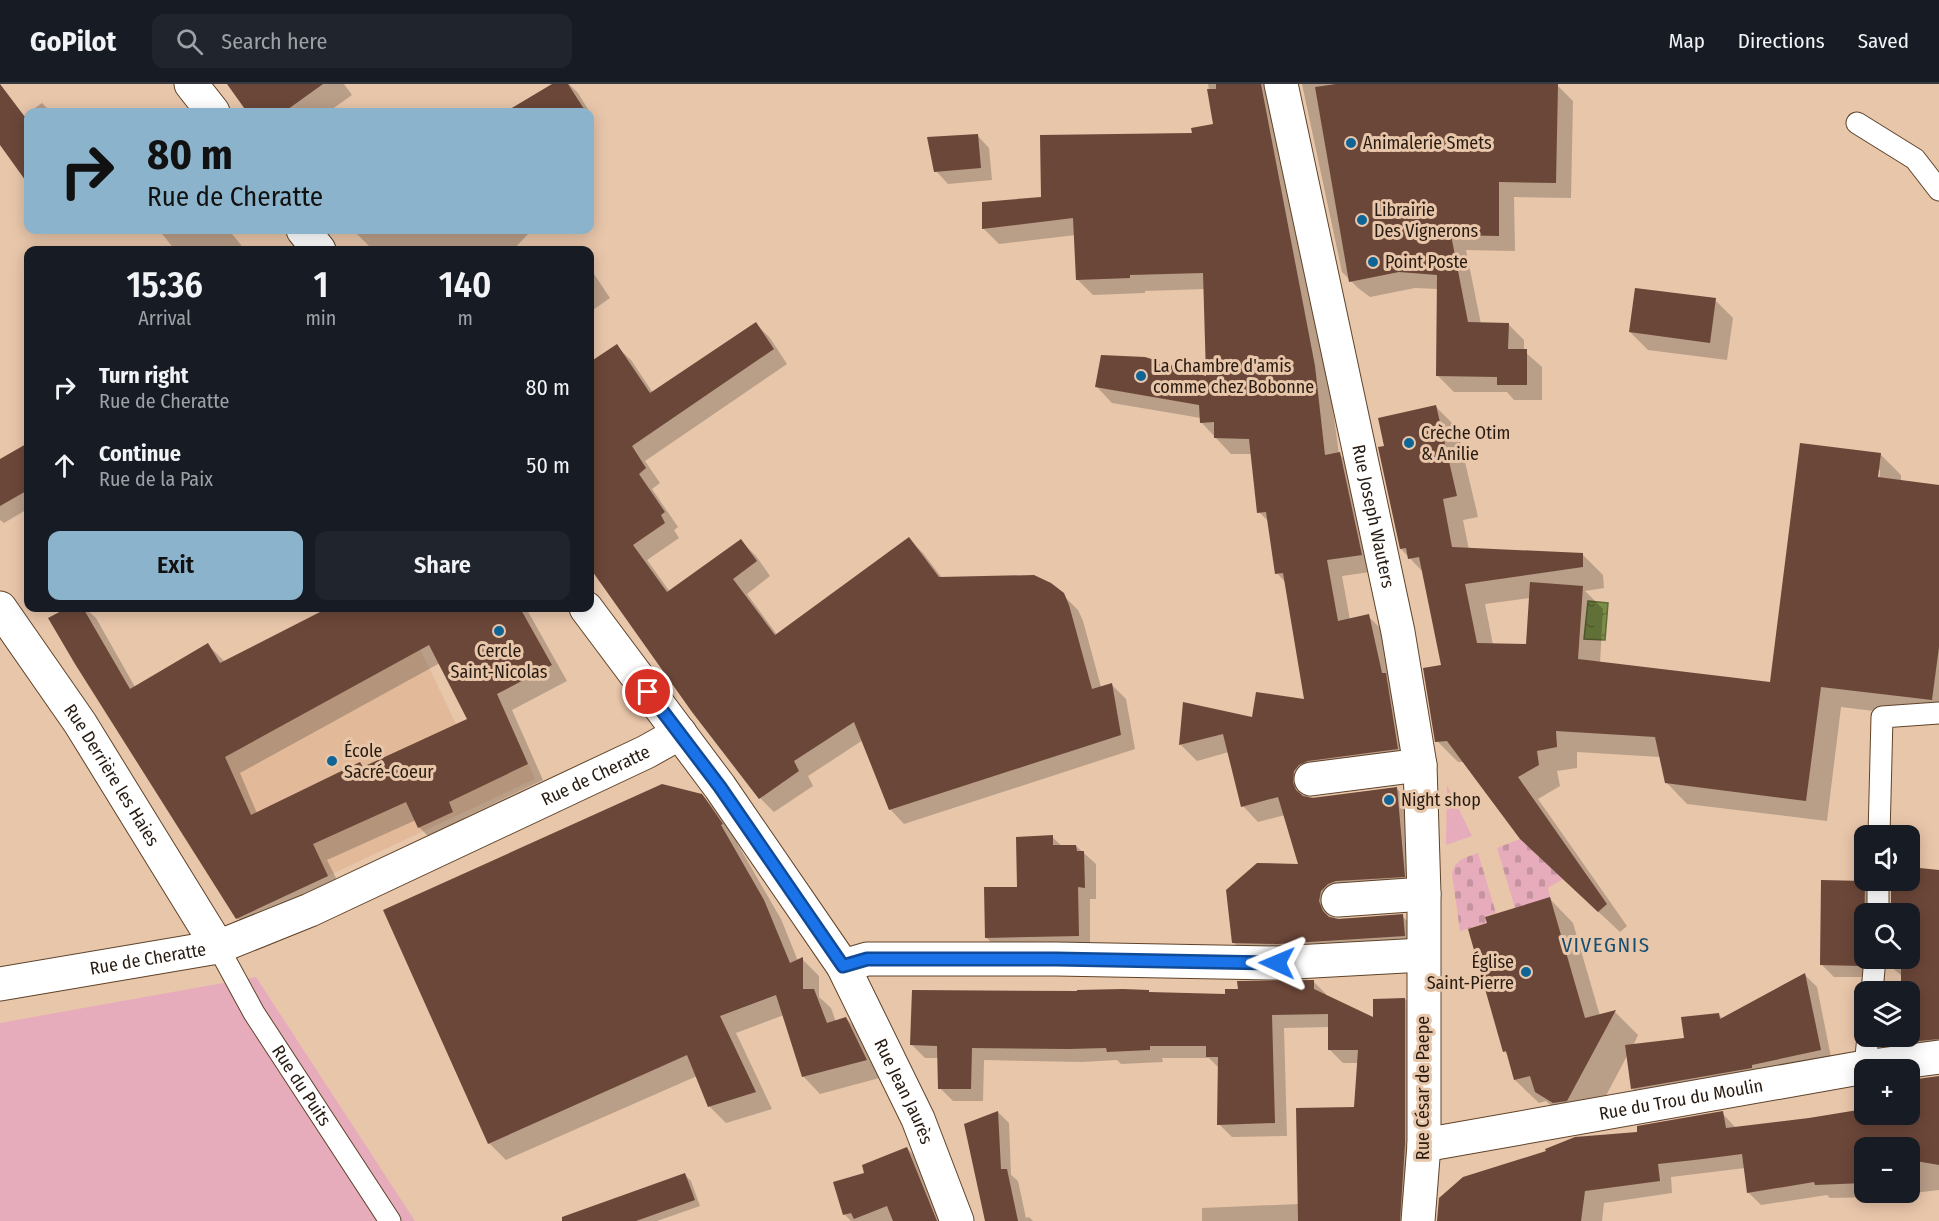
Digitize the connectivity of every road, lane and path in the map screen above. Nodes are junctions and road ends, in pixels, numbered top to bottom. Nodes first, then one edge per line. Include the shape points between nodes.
1 (191, 84) edge
2 (1281, 84) edge
3 (210, 108) edge
4 (1857, 123) dead end
5 (1939, 190) edge
6 (306, 234) edge
7 (316, 246) edge
8 (0, 608) edge
9 (589, 612) edge
10 (1939, 713) edge
11 (680, 733) junction
12 (1420, 765) junction
13 (1311, 779) dead end
14 (1879, 825) edge
15 (1424, 894) junction
16 (1338, 900) dead end
17 (218, 947) junction
18 (1424, 955) junction
19 (843, 966) junction
20 (0, 984) edge
21 (1867, 1052) edge
22 (1939, 1057) edge
23 (1424, 1145) junction
24 (390, 1221) edge
25 (957, 1221) edge
26 (1419, 1221) edge

1 - 3 street
2 - 12 street, Rue Joseph Wauters via 1398,632
4 - 5 lane via 1915,159
6 - 7 street
8 - 17 street, Rue Derrière les Haies via 80,723
9 - 11 street
10 - 14 lane via 1882,717
11 - 17 street, Rue de Cheratte via 310,910
11 - 19 street
12 - 13 street
12 - 15 street, Rue Joseph Wauters
15 - 16 street
15 - 18 street, Rue Joseph Wauters
17 - 20 street, Rue de Cheratte
17 - 24 lane, Rue du Puits via 254,1013
18 - 19 street via 1277,963 867,959
18 - 23 street, Rue César de Paepe
19 - 25 street, Rue Jean Jaurès via 918,1119
21 - 22 street, Rue du Trou du Moulin
21 - 23 street, Rue du Trou du Moulin
23 - 26 street, Rue César de Paepe

